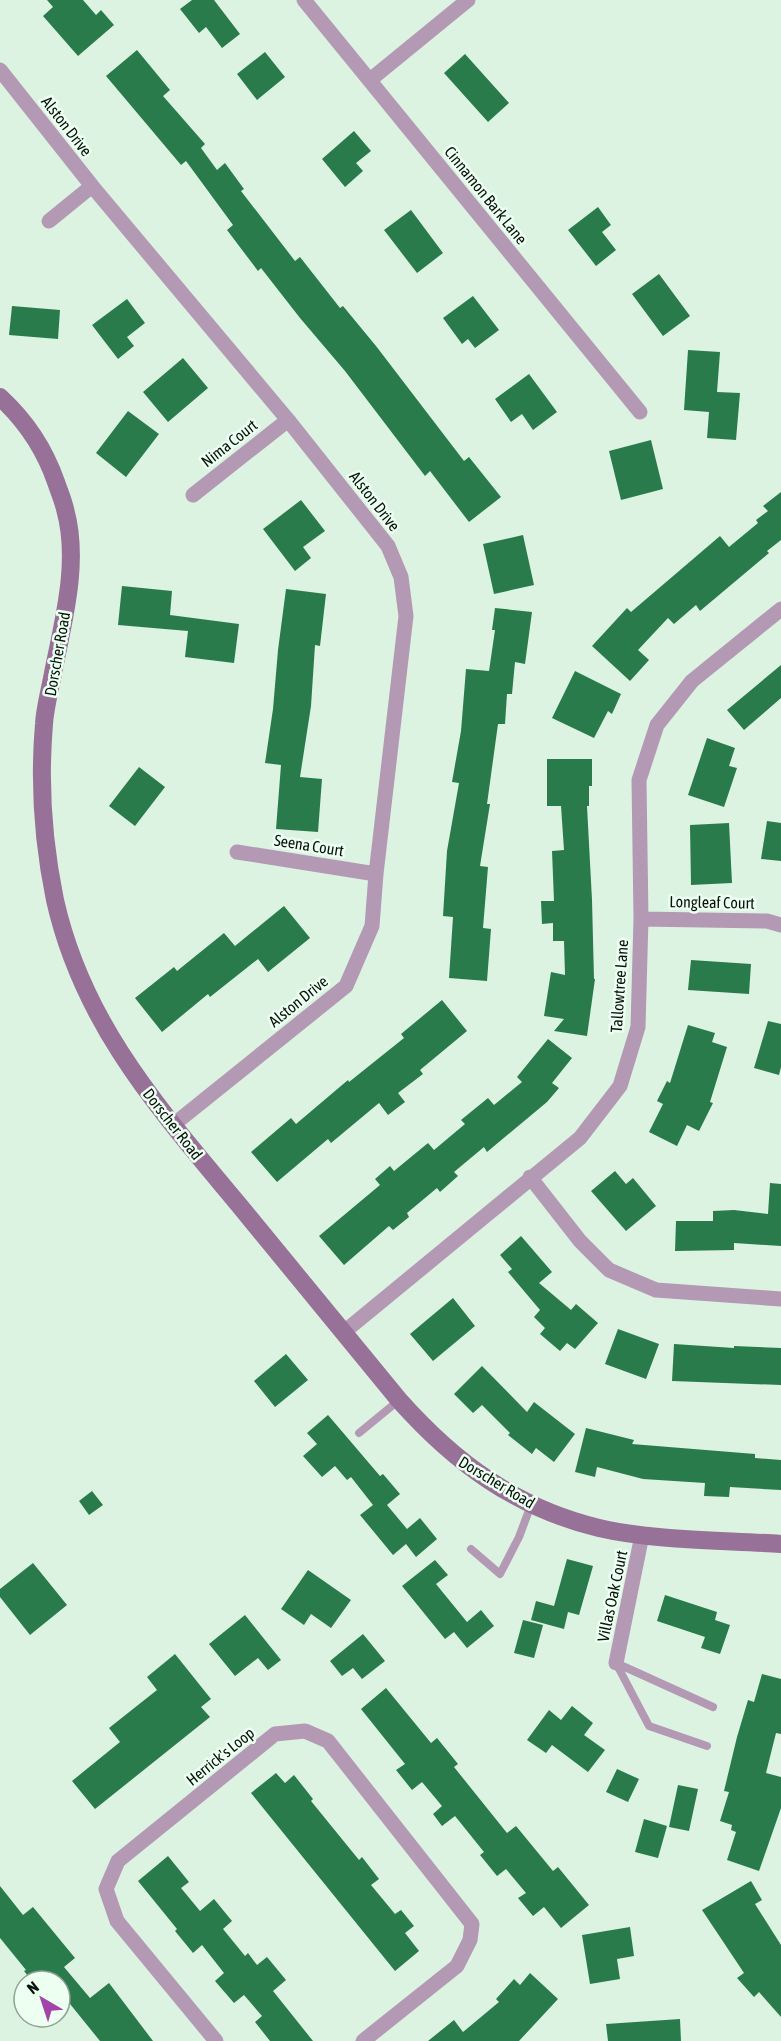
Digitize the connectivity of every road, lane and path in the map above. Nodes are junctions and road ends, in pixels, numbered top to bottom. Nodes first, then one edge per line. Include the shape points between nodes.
1 (304, 0) edge
2 (468, 0) edge
3 (0, 70) edge
4 (370, 80) junction
5 (92, 186) junction
6 (49, 221) dead end
7 (0, 397) edge
8 (640, 412) dead end
9 (288, 420) junction
10 (193, 495) dead end
11 (781, 609) edge
12 (237, 852) dead end
13 (376, 874) junction
14 (641, 919) junction
15 (781, 925) edge
16 (173, 1125) junction
17 (530, 1177) junction
18 (781, 1299) edge
19 (344, 1332) junction
20 (399, 1400) junction
21 (359, 1433) dead end
22 (532, 1504) junction
23 (642, 1535) junction
24 (781, 1544) edge
25 (471, 1549) dead end
26 (616, 1663) junction
27 (713, 1707) dead end
28 (707, 1746) dead end
29 (216, 2041) edge
30 (363, 2041) edge

1 - 4 street, Cinnamon Bark Lane
2 - 4 street
3 - 5 street, Alston Drive
4 - 8 street, Cinnamon Bark Lane
5 - 6 street
5 - 9 street, Alston Drive
7 - 16 street, Dorscher Road via 44,452 66,511 69,585 44,720 42,761 47,862 56,904 67,945 103,1026 126,1065
9 - 10 street, Nima Court
9 - 13 street, Alston Drive via 388,546 401,577 406,616
11 - 14 street, Tallowtree Lane via 692,681 657,725 639,780
12 - 13 street, Seena Court
13 - 16 street, Alston Drive via 372,926 346,986
14 - 15 street, Longleaf Court via 767,921
14 - 17 street, Tallowtree Lane via 638,1027 620,1086 580,1138
16 - 19 street, Dorscher Road
17 - 18 street via 580,1241 609,1270 656,1290
17 - 19 street, Tallowtree Lane
19 - 20 street, Dorscher Road
20 - 21 lane
20 - 22 street, Dorscher Road via 453,1455
22 - 23 street, Dorscher Road via 600,1528
22 - 25 lane via 500,1574
23 - 24 street, Dorscher Road
23 - 26 street, Villas Oak Court
26 - 27 lane
26 - 28 lane via 650,1726
29 - 30 street, Herrick's Loop via 117,1921 106,1889 118,1861 275,1734 305,1731 328,1741 472,1924 470,1940 457,1966

